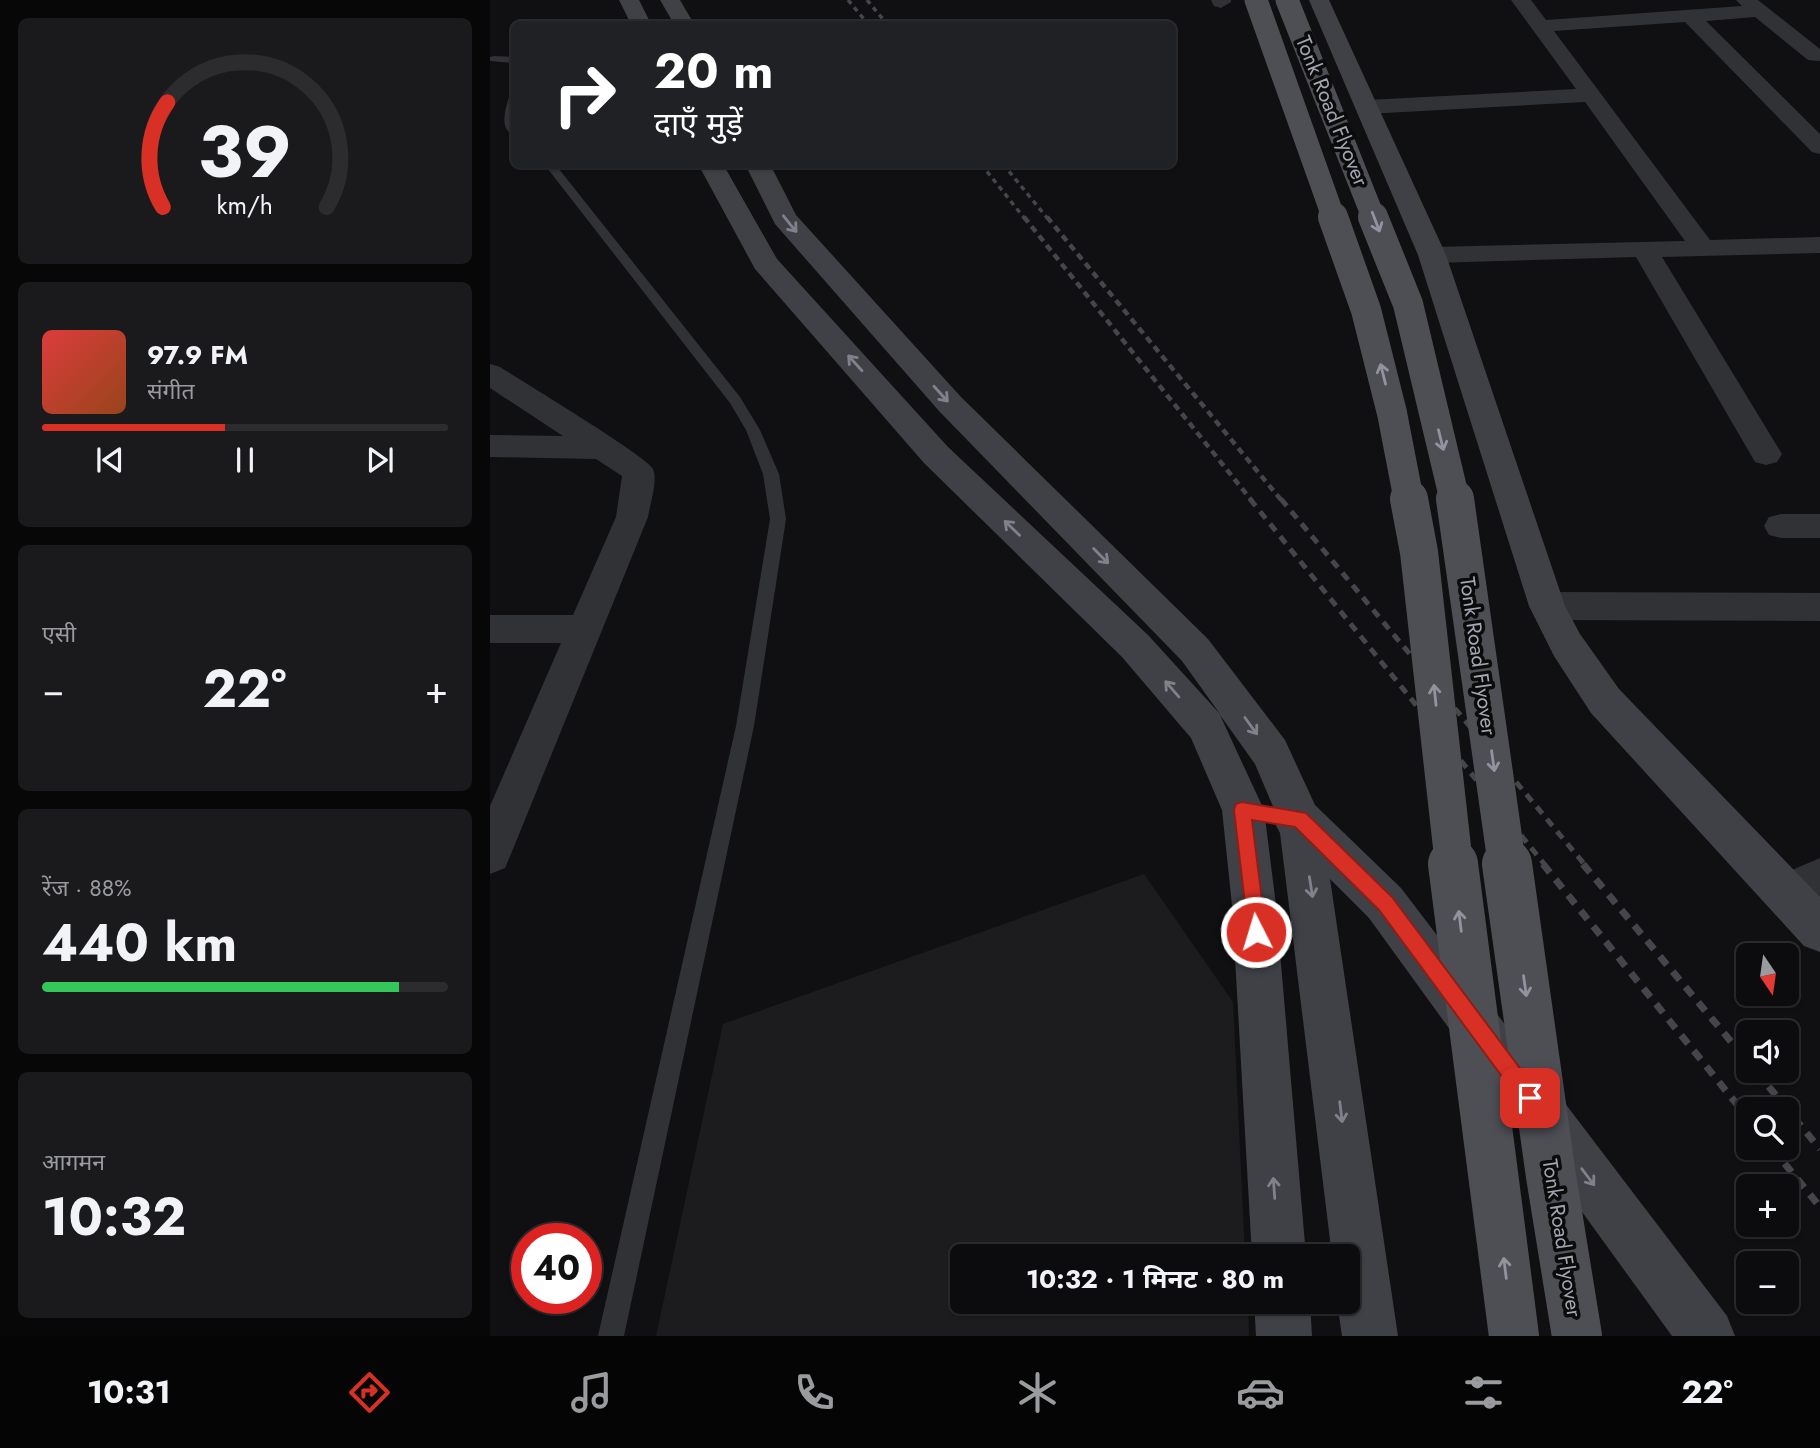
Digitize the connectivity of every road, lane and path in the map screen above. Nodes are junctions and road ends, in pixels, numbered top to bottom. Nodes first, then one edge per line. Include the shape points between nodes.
1 (629, 0) edge
2 (670, 0) edge
3 (1287, 0) edge
4 (1319, 0) edge
5 (1521, 0) edge
6 (1233, 1) edge
7 (1752, 6) edge
8 (1691, 17) junction
9 (640, 21) edge
10 (682, 21) edge
11 (1540, 26) junction
12 (1820, 55) edge
13 (494, 60) dead end
14 (511, 60) edge
15 (1591, 95) junction
16 (1367, 107) junction
17 (511, 108) edge
18 (511, 126) edge
19 (1818, 143) edge
20 (552, 168) edge
21 (712, 168) edge
22 (759, 168) edge
23 (1820, 245) edge
24 (1703, 248) junction
25 (1644, 249) junction
26 (1432, 255) junction
27 (490, 374) edge
28 (490, 446) edge
29 (604, 448) junction
30 (1766, 454) dead end
31 (1781, 526) dead end
32 (1820, 526) edge
33 (1547, 607) junction
34 (1820, 607) edge
35 (490, 629) edge
36 (585, 629) junction
37 (1242, 810) junction
38 (1300, 819) junction
39 (490, 854) edge
40 (1803, 886) edge
41 (1820, 930) edge
42 (1278, 1244) edge
43 (1283, 1314) edge
44 (611, 1336) edge
45 (1284, 1336) edge
46 (1370, 1336) edge
47 (1514, 1336) edge
48 (1577, 1336) edge
49 (1707, 1336) edge

1 - 9 street
2 - 10 street
3 -> 48 main road, Tonk Road Flyover, bridge via 1408,304 1458,512
4 - 16 street
5 - 11 street
47 -> 6 main road, Tonk Road Flyover, bridge via 1457,896 1419,552 1392,413 1366,310
7 - 8 street
7 - 12 street via 1815,56
8 - 11 street
8 - 19 street
11 - 15 street
13 - 14 lane
15 - 16 street
15 - 24 street
16 - 26 street
17 - 18 lane
20 - 44 lane via 735,400 771,474 778,519 745,726
37 -> 21 street via 1206,727 1135,646 936,455 774,273
22 -> 38 street via 784,218 950,404 1195,650 1271,754
23 - 24 street
24 - 25 street
25 - 26 street
25 - 30 street
26 - 33 street
27 - 29 street
28 - 29 street
29 - 36 street via 639,472 632,516
31 - 32 street
33 - 34 street
33 - 40 street via 1605,701
35 - 36 street
36 - 39 street
37 - 38 street
42 -> 37 street via 1254,905
38 -> 46 street
38 -> 49 street via 1385,903
40 - 41 street
43 - 45 street

